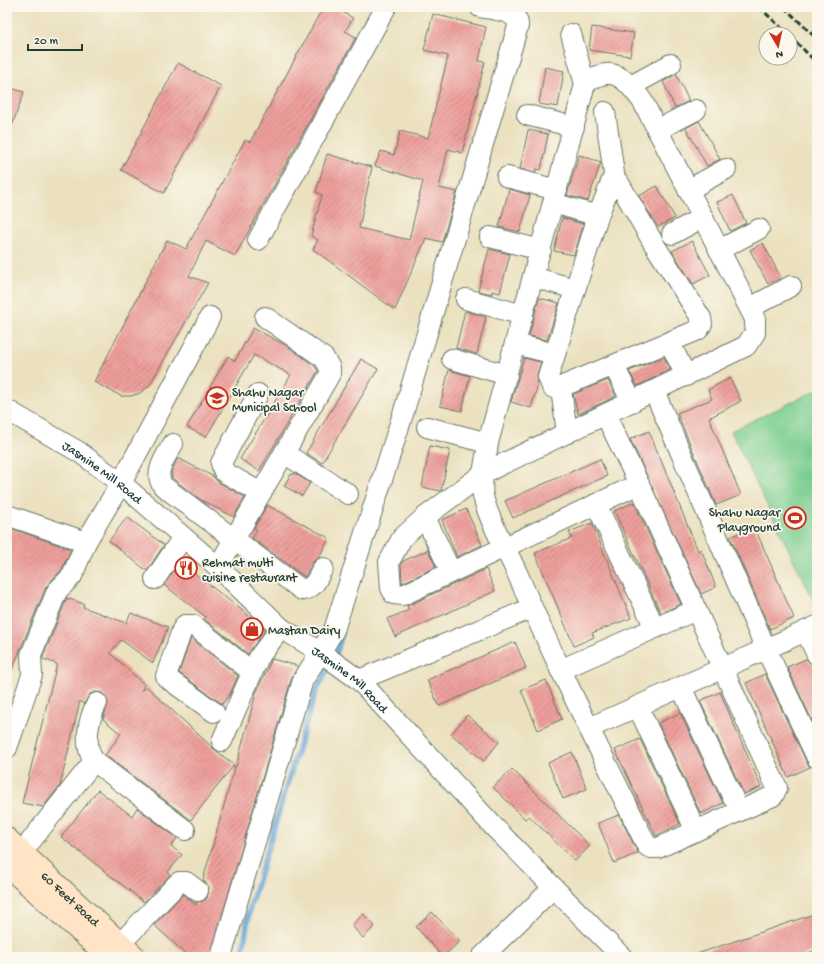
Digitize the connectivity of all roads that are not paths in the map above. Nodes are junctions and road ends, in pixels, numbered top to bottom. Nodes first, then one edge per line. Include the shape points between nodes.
1 (386, 7) edge
2 (480, 7) edge
3 (571, 34) dead end
4 (671, 64) dead end
5 (586, 84) junction
6 (631, 86) junction
7 (696, 110) dead end
8 (605, 112) dead end
9 (527, 115) dead end
10 (574, 127) junction
11 (657, 130) junction
12 (726, 169) dead end
13 (507, 177) dead end
14 (616, 180) junction
15 (688, 190) junction
16 (555, 197) junction
17 (598, 216) junction
18 (702, 217) junction
19 (759, 229) dead end
20 (672, 234) dead end
21 (490, 237) dead end
22 (258, 240) dead end
23 (541, 250) junction
24 (719, 250) junction
25 (533, 277) junction
26 (791, 286) dead end
27 (575, 289) junction
28 (466, 299) dead end
29 (750, 308) junction
30 (523, 314) junction
31 (265, 317) dead end
32 (210, 318) dead end
33 (670, 342) junction
34 (515, 344) junction
35 (555, 354) junction
36 (452, 359) dead end
37 (614, 366) junction
38 (507, 375) junction
39 (686, 376) junction
40 (561, 389) junction
41 (654, 391) junction
42 (258, 394) dead end
43 (632, 402) junction
44 (7, 410) edge
45 (606, 416) junction
46 (427, 427) dead end
47 (568, 433) junction
48 (488, 443) junction
49 (173, 444) dead end
50 (284, 453) junction
51 (484, 473) junction
52 (121, 483) junction
53 (639, 484) junction
54 (261, 493) junction
55 (348, 494) dead end
56 (596, 504) junction
57 (7, 515) edge
58 (425, 517) junction
59 (183, 537) junction
60 (234, 538) junction
61 (86, 542) junction
62 (505, 546) junction
63 (218, 567) junction
64 (323, 568) dead end
65 (451, 572) junction
66 (155, 579) dead end
67 (532, 608) junction
68 (696, 610) junction
69 (282, 628) junction
70 (655, 628) junction
71 (812, 629) edge
72 (766, 649) junction
73 (320, 652) junction
74 (817, 655) edge
75 (723, 668) junction
76 (560, 670) junction
77 (252, 672) junction
78 (359, 680) junction
79 (681, 687) junction
80 (97, 703) dead end
81 (638, 707) junction
82 (214, 712) dead end
83 (589, 728) junction
84 (222, 741) dead end
85 (7, 748) edge
86 (817, 758) edge
87 (94, 761) junction
88 (733, 798) dead end
89 (185, 830) dead end
90 (696, 831) junction
91 (11, 856) edge
92 (553, 888) junction
93 (198, 891) dead end
94 (121, 953) edge
95 (221, 957) edge
96 (482, 957) edge
97 (622, 957) edge

1 - 22 street
2 - 73 street via 514,15 518,20 518,26 396,436 334,630
3 - 5 street
4 - 6 street
5 - 6 street via 604,73 618,75
5 - 10 street
6 - 11 street
7 - 11 street
8 - 14 street
9 - 10 street
10 - 16 street
11 - 15 street
12 - 15 street
13 - 16 street
14 - 17 street via 612,180 609,185
14 - 33 street via 701,318 702,324 698,330
15 - 18 street
16 - 17 street
16 - 23 street
17 - 27 street
18 - 20 street
18 - 24 street
19 - 24 street
21 - 23 street
23 - 25 street
24 - 29 street
25 - 27 street
25 - 30 street
26 - 29 street
27 - 35 street
28 - 30 street
29 - 39 street via 755,319 755,333 746,346
30 - 34 street
31 - 50 street via 324,358 330,368 330,374
32 - 52 street
33 - 37 street
33 - 39 street
34 - 35 street
34 - 38 street
35 - 40 street via 548,377 552,387
36 - 38 street
37 - 40 street
37 - 43 street
38 - 48 street
39 - 41 street
40 - 47 street
41 - 43 street
41 - 72 street
42 - 54 street via 220,463 224,472
43 - 45 street
44 - 52 street, Jasmine Mill Road via 79,452
45 - 47 street
45 - 53 street
46 - 48 street
47 - 51 street
48 - 51 street
49 - 60 street via 161,467 160,482
50 - 54 street
50 - 55 street
51 - 58 street
51 - 62 street via 484,499
52 - 59 street, Jasmine Mill Road
52 - 61 street
53 - 56 street
53 - 68 street
54 - 60 street
56 - 62 street
56 - 70 street
57 - 61 street
58 - 65 street
58 - 65 street via 402,538 389,562 391,588 394,594 403,594
59 - 63 street, Jasmine Mill Road
59 - 66 street
60 - 63 street
60 - 64 street via 302,590 309,590 313,586
61 - 85 street via 72,576 57,591 31,655 32,674
62 - 65 street
62 - 67 street
63 - 69 street, Jasmine Mill Road
67 - 76 street
67 - 78 street
68 - 70 street
68 - 75 street
69 - 73 street, Jasmine Mill Road
69 - 77 street via 259,657
70 - 76 street
71 - 72 street
71 - 74 street
72 - 75 street
72 - 86 street
73 - 78 street, Jasmine Mill Road
73 - 95 street via 303,680
75 - 79 street
75 - 90 street via 777,788 773,796
76 - 83 street
77 - 82 street via 193,625 185,625 166,676
77 - 84 street
78 - 92 street, Jasmine Mill Road
79 - 81 street
79 - 88 street
80 - 87 street via 90,716 88,742 89,753
81 - 83 street
81 - 90 street
83 - 90 street via 647,846 658,848
87 - 89 street
87 - 91 street
91 - 94 main road, 60 Feet Road
92 - 96 street
92 - 97 street, Jasmine Mill Road
93 - 94 street via 186,882 179,882

